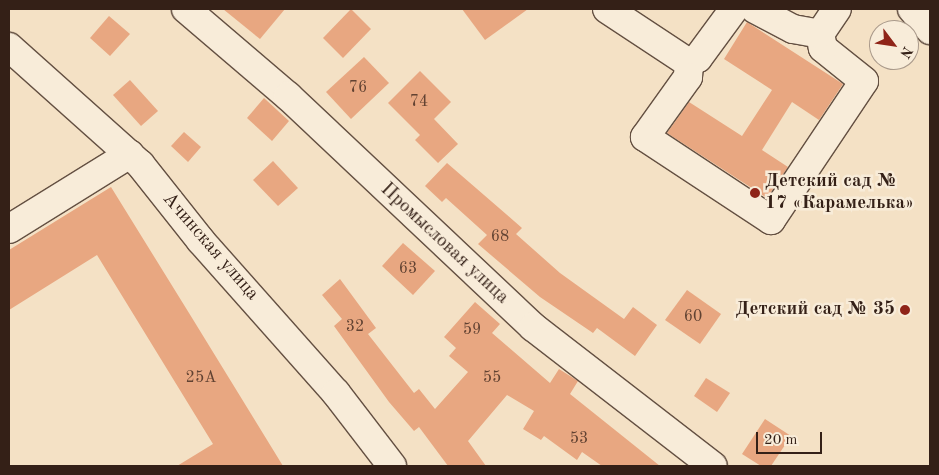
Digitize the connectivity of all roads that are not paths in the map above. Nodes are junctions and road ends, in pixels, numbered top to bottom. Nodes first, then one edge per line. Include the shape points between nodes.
1 (186, 9) edge
2 (734, 9) edge
3 (755, 9) edge
4 (837, 9) edge
5 (912, 9) edge
6 (617, 17) edge
7 (930, 30) edge
8 (820, 34) junction
9 (9, 47) edge
10 (689, 63) junction
11 (130, 154) junction
12 (9, 229) edge
13 (392, 466) edge
14 (713, 466) edge

1 - 14 street, Промысловая улица via 288,96 533,328
2 - 10 street via 698,58
3 - 8 street via 793,29
4 - 8 street
5 - 7 street
6 - 10 street
8 - 10 street via 823,48 864,81 771,220 646,137 688,77
9 - 11 street, Ачинская улица
11 - 12 street
11 - 13 street, Ачинская улица via 336,393

